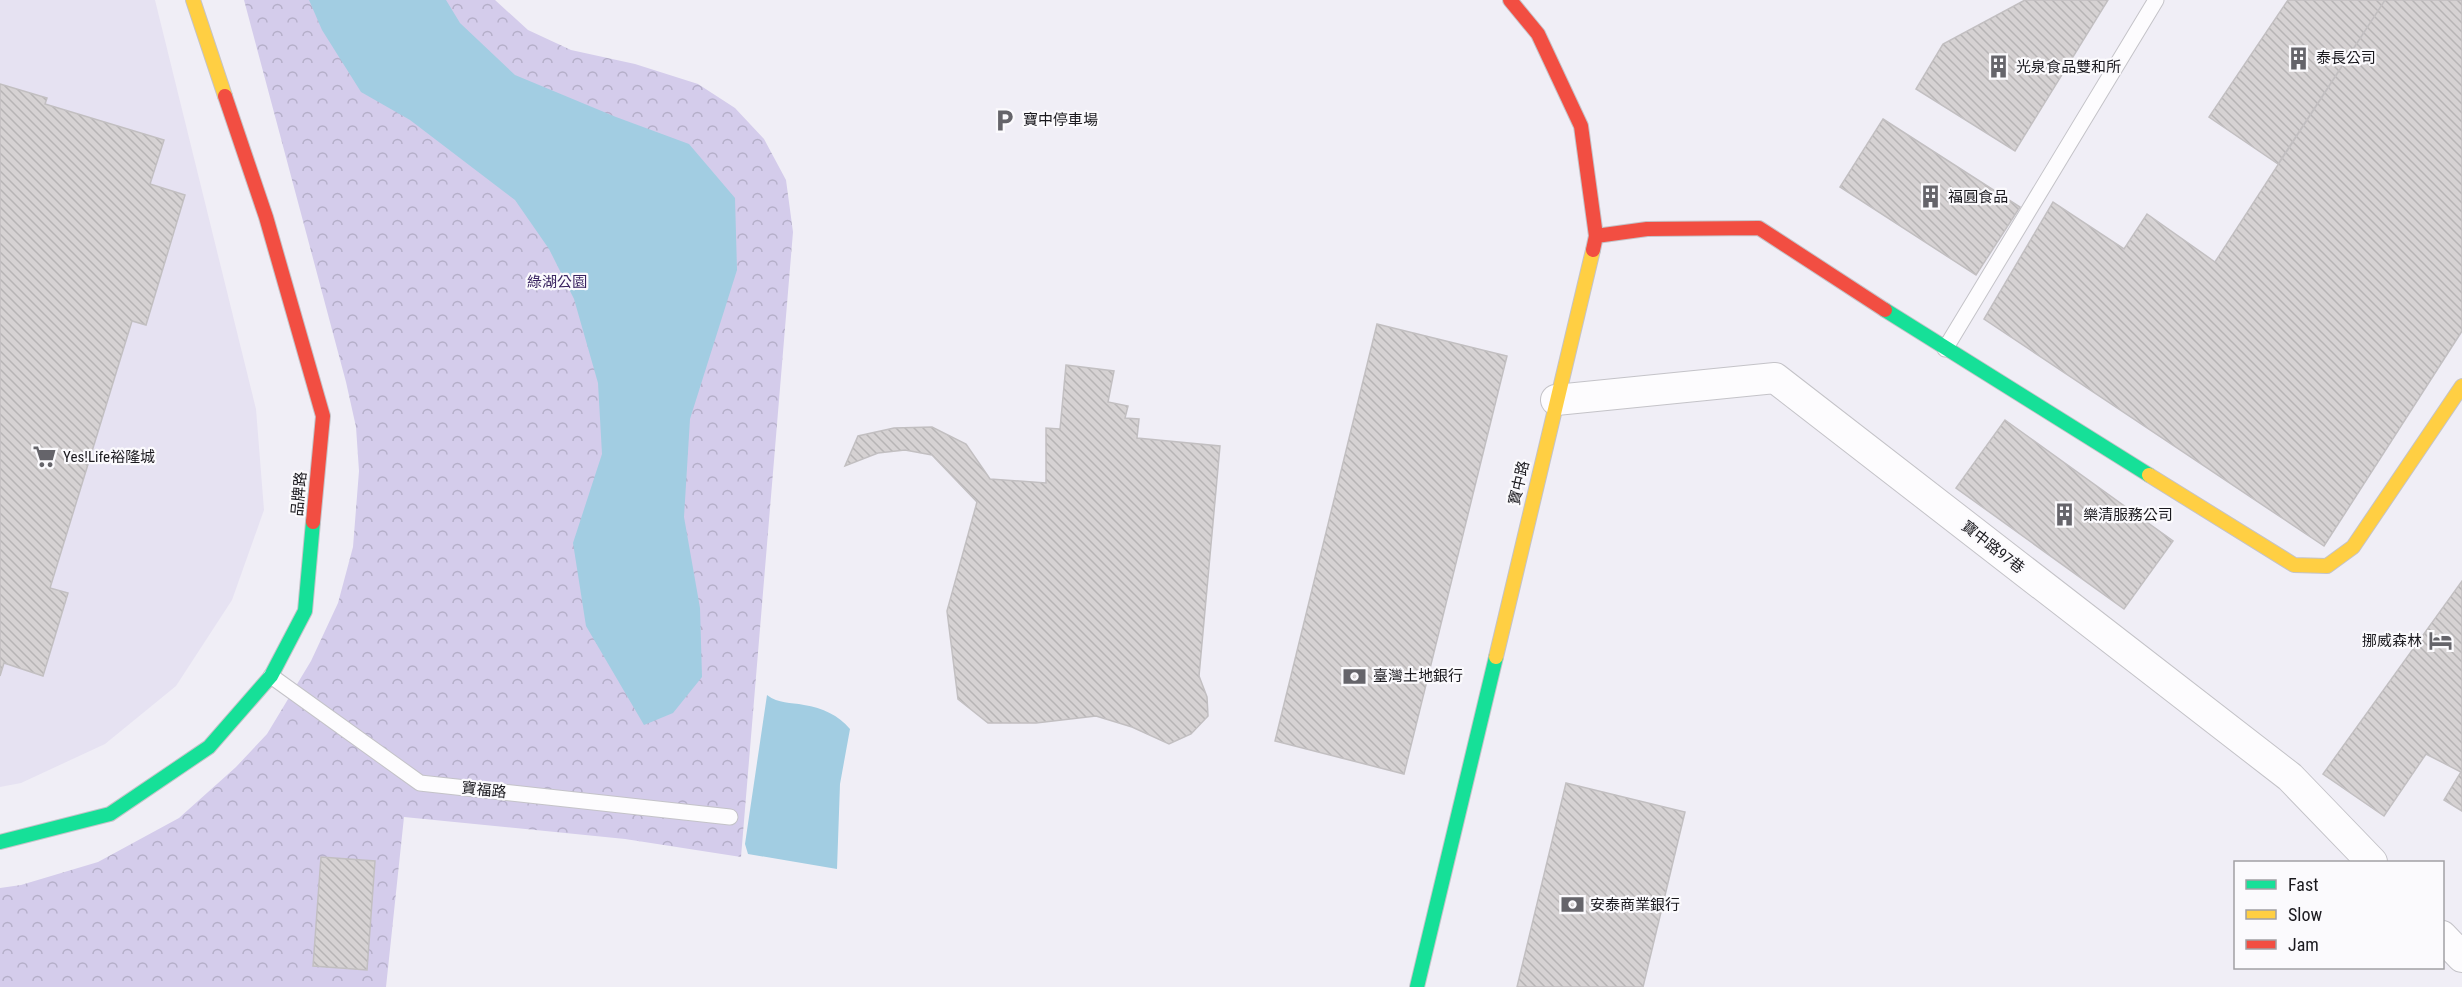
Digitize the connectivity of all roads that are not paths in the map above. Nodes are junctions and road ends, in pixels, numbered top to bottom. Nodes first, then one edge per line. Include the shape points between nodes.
1 (193, 0) edge
2 (1510, 0) edge
3 (2156, 0) edge
4 (1596, 236) junction
5 (1945, 348) junction
6 (2462, 386) edge
7 (1556, 400) junction
8 (271, 676) junction
9 (730, 817) dead end
10 (0, 842) edge
11 (2371, 861) edge
12 (2444, 938) edge
13 (2462, 957) edge
14 (1417, 987) edge

1 - 8 street, 品牌路 via 266,217 323,416 305,611
2 - 4 street, 寶中路 via 1538,34 1581,126
3 - 5 lane
4 - 5 street via 1647,229 1759,228
4 - 7 street, 寶中路
5 - 6 street via 2294,565 2327,566 2353,547
7 - 11 street, 寶中路97巷 via 1775,378 2290,777
7 - 14 street, 寶中路
8 - 9 lane, 寶福路 via 420,783
8 - 10 street, 品牌路 via 209,747 110,814
12 - 13 street

